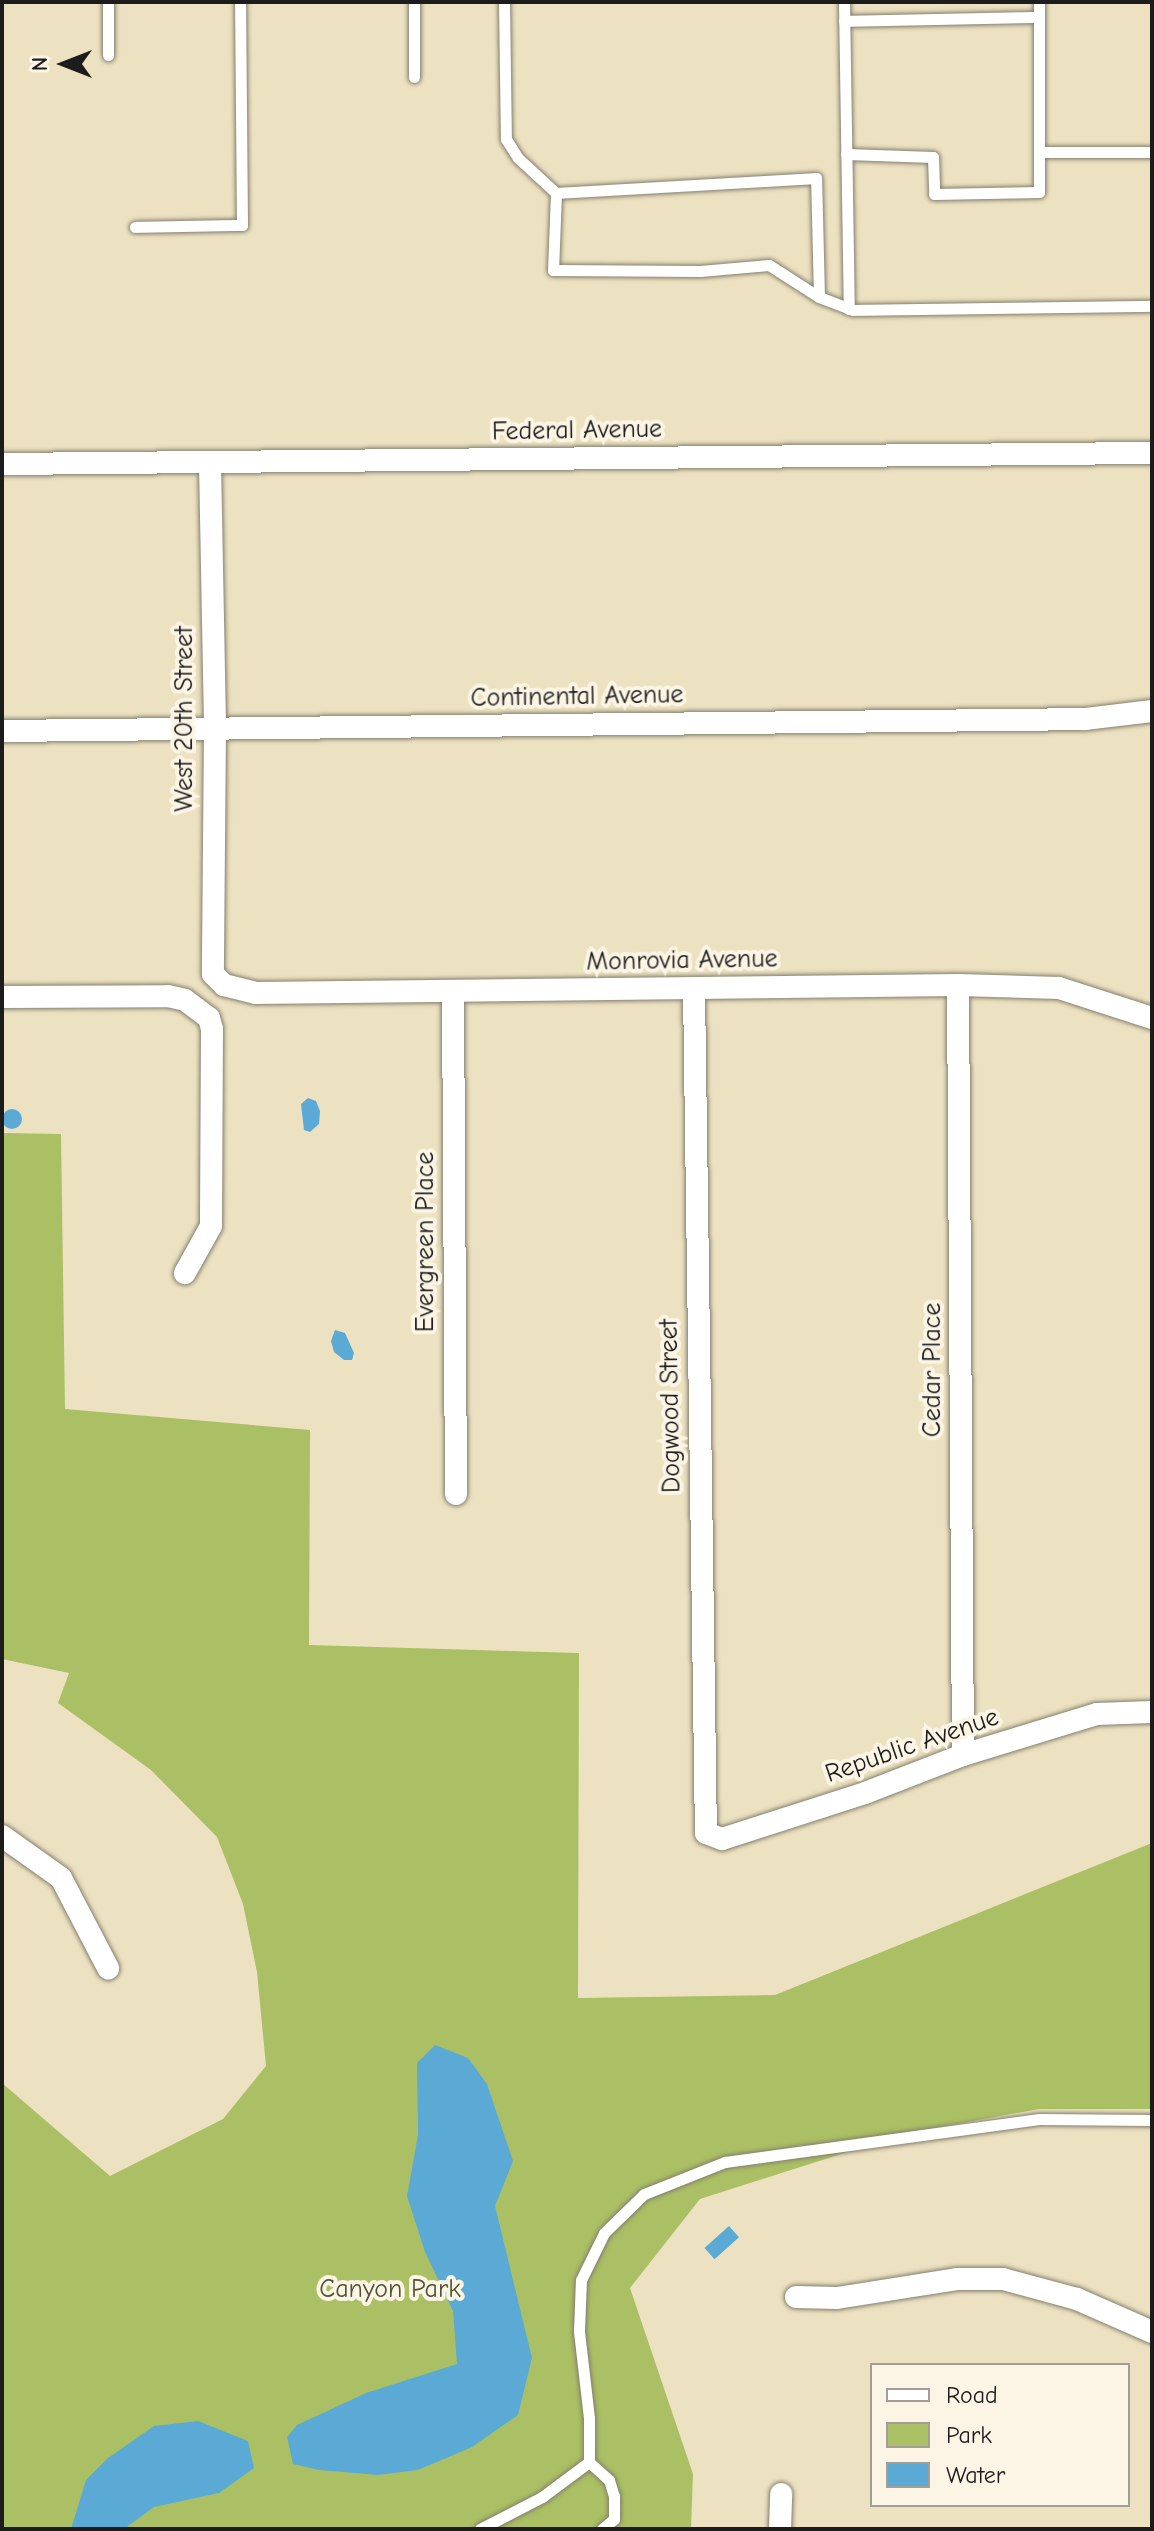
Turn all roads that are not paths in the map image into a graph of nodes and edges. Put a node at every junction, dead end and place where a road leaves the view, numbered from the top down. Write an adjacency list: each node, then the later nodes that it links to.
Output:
1 (108, 2): 9 (lane)
2 (240, 2): 15 (lane)
3 (414, 2): 10 (lane)
4 (504, 2): 14 (lane)
5 (844, 2): 8 (lane)
6 (1039, 2): 7 (lane)
7 (1039, 17): 8 (lane); 11 (lane)
8 (844, 21): 13 (lane)
9 (108, 55)
10 (414, 77)
11 (1039, 152): 12 (lane); 13 (lane)
12 (1152, 152)
13 (846, 154): 18 (lane)
14 (556, 193): 16 (lane); 16 (lane)
15 (135, 227)
16 (819, 297): 18 (lane)
17 (1152, 306): 18 (lane)
18 (849, 309)
19 (1152, 453): 20 (street, Federal Avenue)
20 (210, 463): 21 (street, Federal Avenue); 23 (street, West 20th Street)
21 (2, 464)
22 (1152, 711): 23 (street, Continental Avenue)
23 (215, 729): 24 (street, Continental Avenue); 25 (street, West 20th Street)
24 (2, 731)
25 (213, 974): 28 (street, Monrovia Avenue)
26 (958, 985): 27 (street, Monrovia Avenue); 30 (street, Monrovia Avenue); 34 (street, Cedar Place)
27 (694, 989): 28 (street, Monrovia Avenue); 35 (street, Dogwood Street)
28 (453, 991): 32 (street, Evergreen Place)
29 (2, 997): 31 (street)
30 (1152, 1018)
31 (185, 1273)
32 (456, 1494)
33 (1152, 1712): 34 (street, Republic Avenue)
34 (963, 1755): 35 (street, Republic Avenue)
35 (704, 1821)
36 (2, 1836): 37 (street)
37 (108, 1968)
38 (1152, 2120): 41 (lane)
39 (796, 2297): 40 (street)
40 (1152, 2332)
41 (589, 2462): 43 (lane); 44 (lane)
42 (781, 2494): 45 (street)
43 (480, 2529)
44 (602, 2529)
45 (780, 2529)

